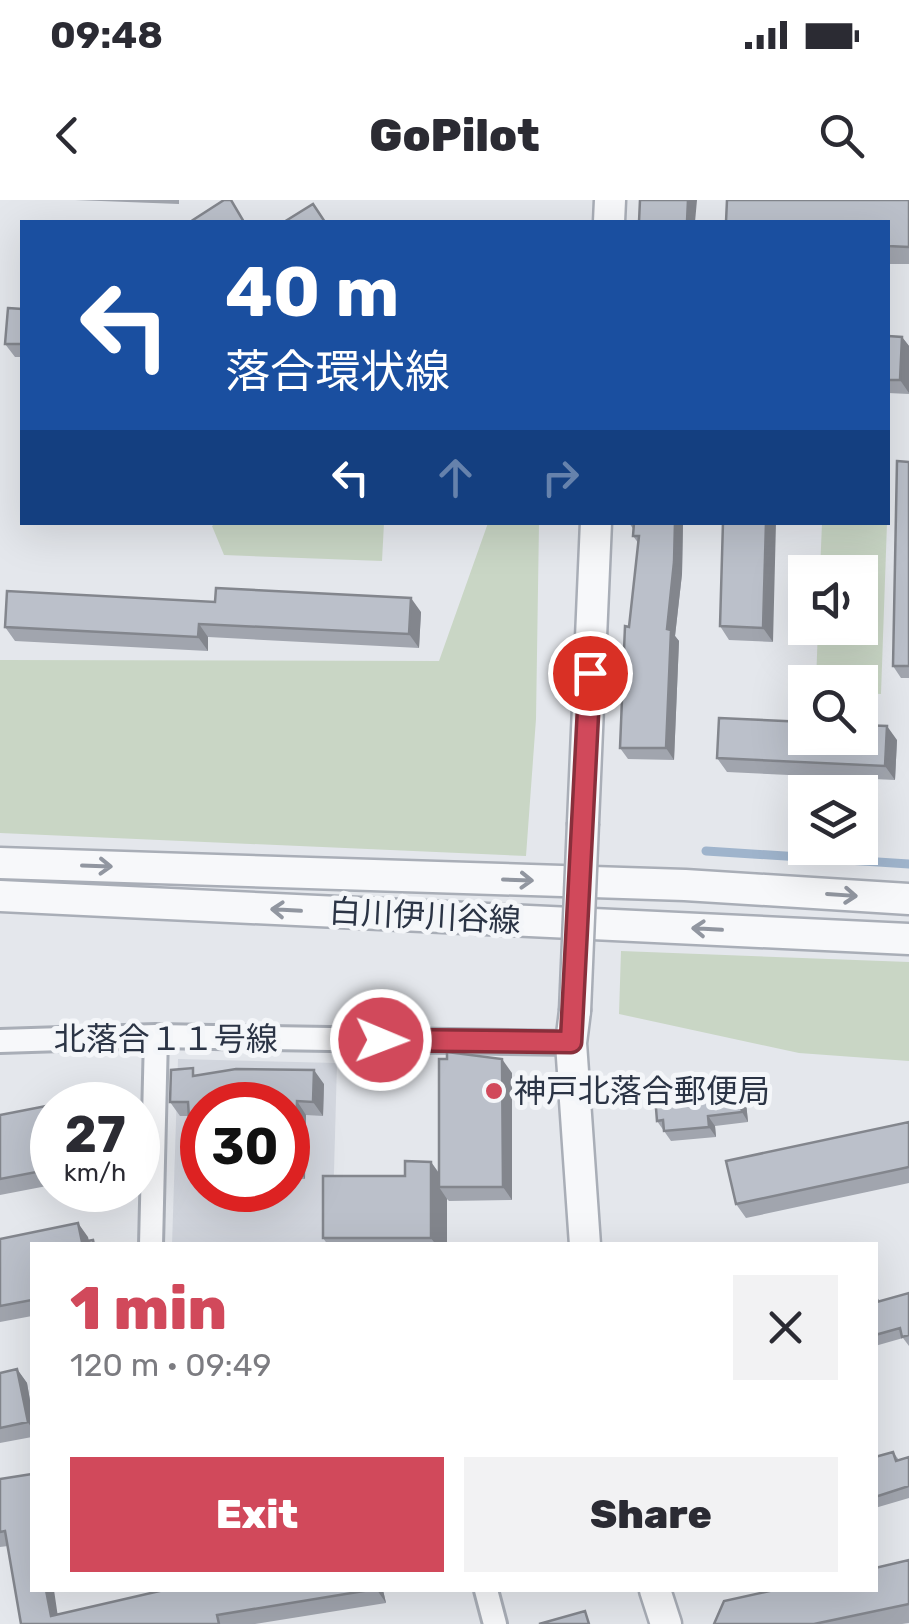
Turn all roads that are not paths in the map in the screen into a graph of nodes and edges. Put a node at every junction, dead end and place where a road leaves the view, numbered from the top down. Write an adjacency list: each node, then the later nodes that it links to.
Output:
1 (596, 525): 8 (street, bridge)
2 (0, 863): 4 (street, 白川伊川谷線, one-way to 4)
3 (0, 896): 5 (street, 白川伊川谷線, one-way to 3)
4 (909, 899)
5 (909, 939)
6 (156, 1036): 7 (street, 北落合１１号線); 8 (street, 北落合１１号線); 9 (street)
7 (0, 1042)
8 (571, 1042): 10 (street)
9 (150, 1242)
10 (585, 1242)
11 (487, 1592): 13 (street)
12 (657, 1592): 14 (street)
13 (495, 1624)
14 (666, 1624)

